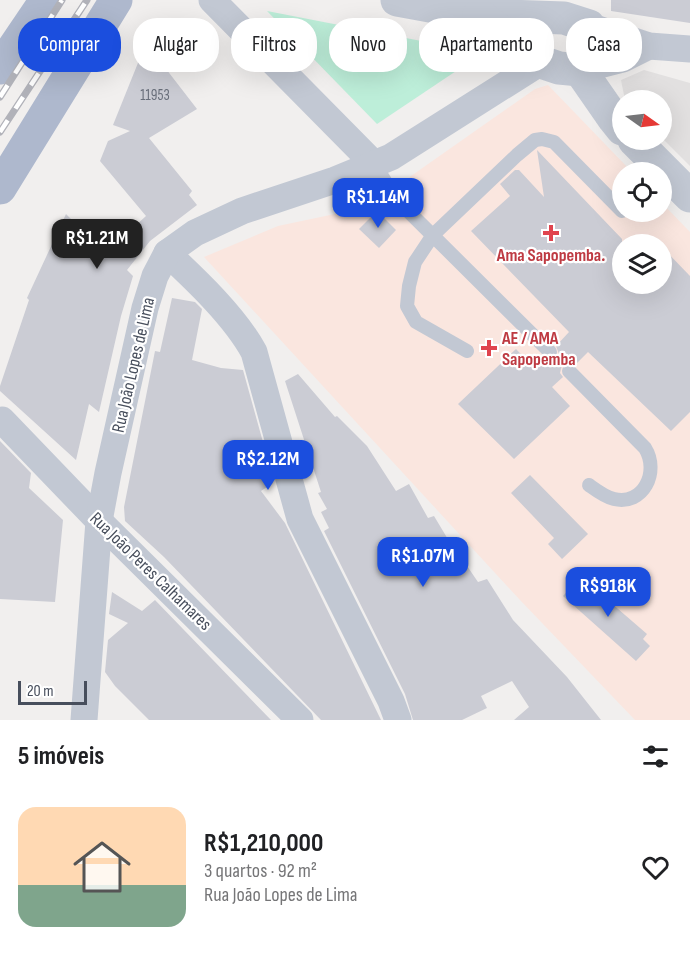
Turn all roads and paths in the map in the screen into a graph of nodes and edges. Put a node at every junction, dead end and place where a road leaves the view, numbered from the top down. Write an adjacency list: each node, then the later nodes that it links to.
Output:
1 (46, 0): 11 (main road)
2 (116, 0): 17 (main road)
3 (212, 0): 16 (street)
4 (397, 0): 5 (street)
5 (479, 15): 6 (street); 7 (street)
6 (574, 15): 8 (street)
7 (483, 18)
8 (650, 46): 9 (street); 10 (street)
9 (690, 49)
10 (642, 50)
11 (0, 68)
12 (525, 72): 16 (street, Rua João Lopes de Lima)
13 (581, 72): 14 (street)
14 (612, 116)
15 (643, 150): 19 (street)
16 (375, 165): 18 (lane); 23 (street, Rua João Lopes de Lima)
17 (0, 188)
18 (393, 194)
19 (690, 196)
20 (612, 200): 22 (lane)
21 (404, 207): 22 (lane)
22 (433, 236): 24 (lane); 25 (lane)
23 (167, 253): 29 (street, Rua João Lopes de Lima); 32 (street)
24 (467, 351)
25 (550, 352)
26 (569, 371): 28 (lane)
27 (2, 420): 29 (street, Rua João Peres Calhamares)
28 (589, 485)
29 (99, 521): 30 (street, Rua João Lopes de Lima); 31 (street, Rua João Peres Calhamares)
30 (84, 720)
31 (300, 720)
32 (398, 720)

